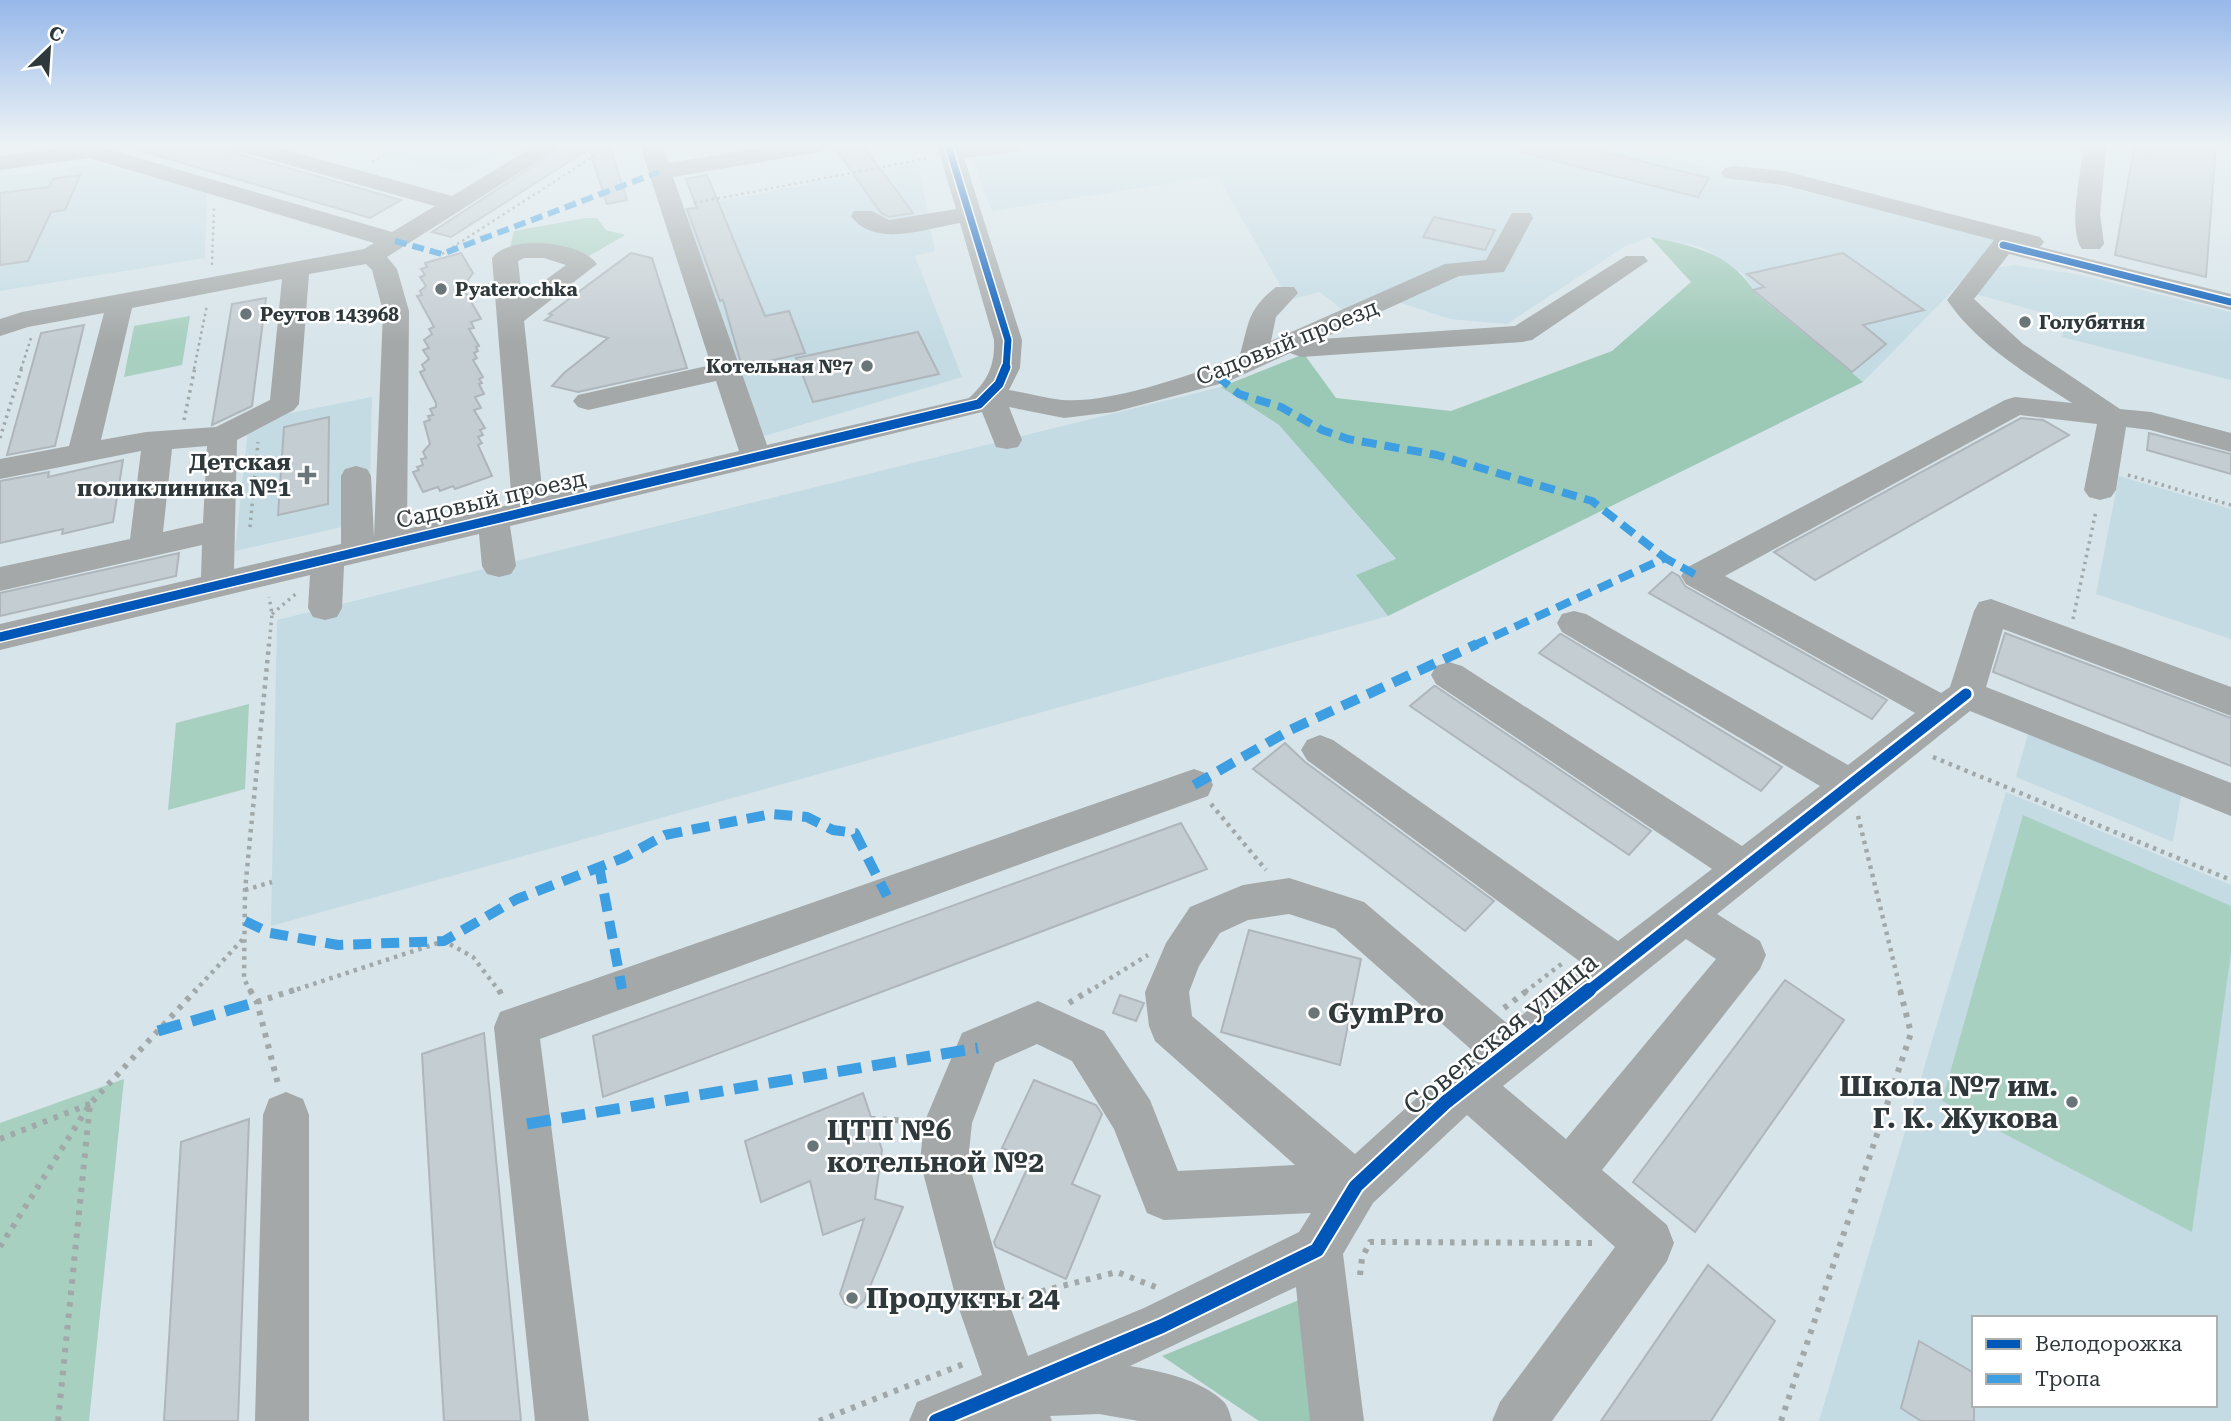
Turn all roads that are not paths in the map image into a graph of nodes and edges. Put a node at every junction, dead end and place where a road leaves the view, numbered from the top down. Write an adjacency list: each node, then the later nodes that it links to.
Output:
1 (280, 211): 10 (street)
2 (443, 211): 10 (street)
3 (672, 211): 20 (street)
4 (1918, 211): 13 (street)
5 (2088, 211): 9 (street)
6 (970, 214): 7 (street); 21 (street)
7 (863, 216)
8 (1521, 218): 19 (street, Садовый проезд)
9 (2091, 244)
10 (383, 248): 12 (street); 36 (street)
11 (1634, 261): 19 (street)
12 (296, 271): 15 (street); 24 (street)
13 (2135, 278): 16 (street); 23 (street)
14 (1285, 293): 19 (street)
15 (120, 302): 18 (street); 28 (street)
16 (2231, 302)
17 (510, 318): 33 (street)
18 (0, 328)
19 (1264, 356): 21 (street, Садовый проезд)
20 (726, 370): 22 (street); 29 (street)
21 (990, 396): 26 (street); 29 (street, Садовый проезд)
22 (588, 401)
23 (2113, 417): 27 (lane); 32 (street); 47 (street)
24 (222, 436): 25 (street); 35 (street)
25 (169, 439): 28 (street); 37 (street)
26 (1007, 440)
27 (2231, 443)
28 (83, 452): 30 (street)
29 (756, 458): 33 (street, Садовый проезд)
30 (0, 469)
31 (356, 476): 38 (street)
32 (2102, 479)
33 (529, 512): 34 (street, Садовый проезд)
34 (493, 520): 36 (street, Садовый проезд); 39 (street)
35 (234, 533): 37 (street); 41 (street)
36 (390, 545): 38 (street, Садовый проезд)
37 (145, 547): 40 (street)
38 (343, 556): 41 (street, Садовый проезд); 42 (street)
39 (499, 566)
40 (0, 579)
41 (217, 586): 44 (street, Садовый проезд)
42 (325, 608)
43 (1574, 623): 50 (street)
44 (0, 637)
45 (1450, 675): 52 (street)
46 (2231, 702): 47 (street)
47 (1955, 703): 50 (street, Советская улица); 51 (street)
48 (1320, 750): 54 (street)
49 (1194, 785): 63 (street)
50 (1850, 785): 52 (street, Советская улица)
51 (2231, 800)
52 (1744, 869): 53 (street, Советская улица)
53 (1685, 915): 54 (street, Советская улица); 58 (street)
54 (1619, 966): 55 (street, Советская улица)
55 (1508, 1053): 56 (street, Советская улица); 59 (street)
56 (1467, 1085): 58 (street); 59 (street, Советская улица)
57 (286, 1115): 62 (street)
58 (1569, 1174): 67 (street)
59 (1356, 1186): 60 (street, Советская улица); 61 (street)
60 (1317, 1250): 61 (street); 66 (street)
61 (1005, 1367): 64 (street); 65 (street)
62 (282, 1421)
63 (562, 1421)
64 (936, 1421)
65 (1205, 1421)
66 (1337, 1421)
67 (1519, 1421)

